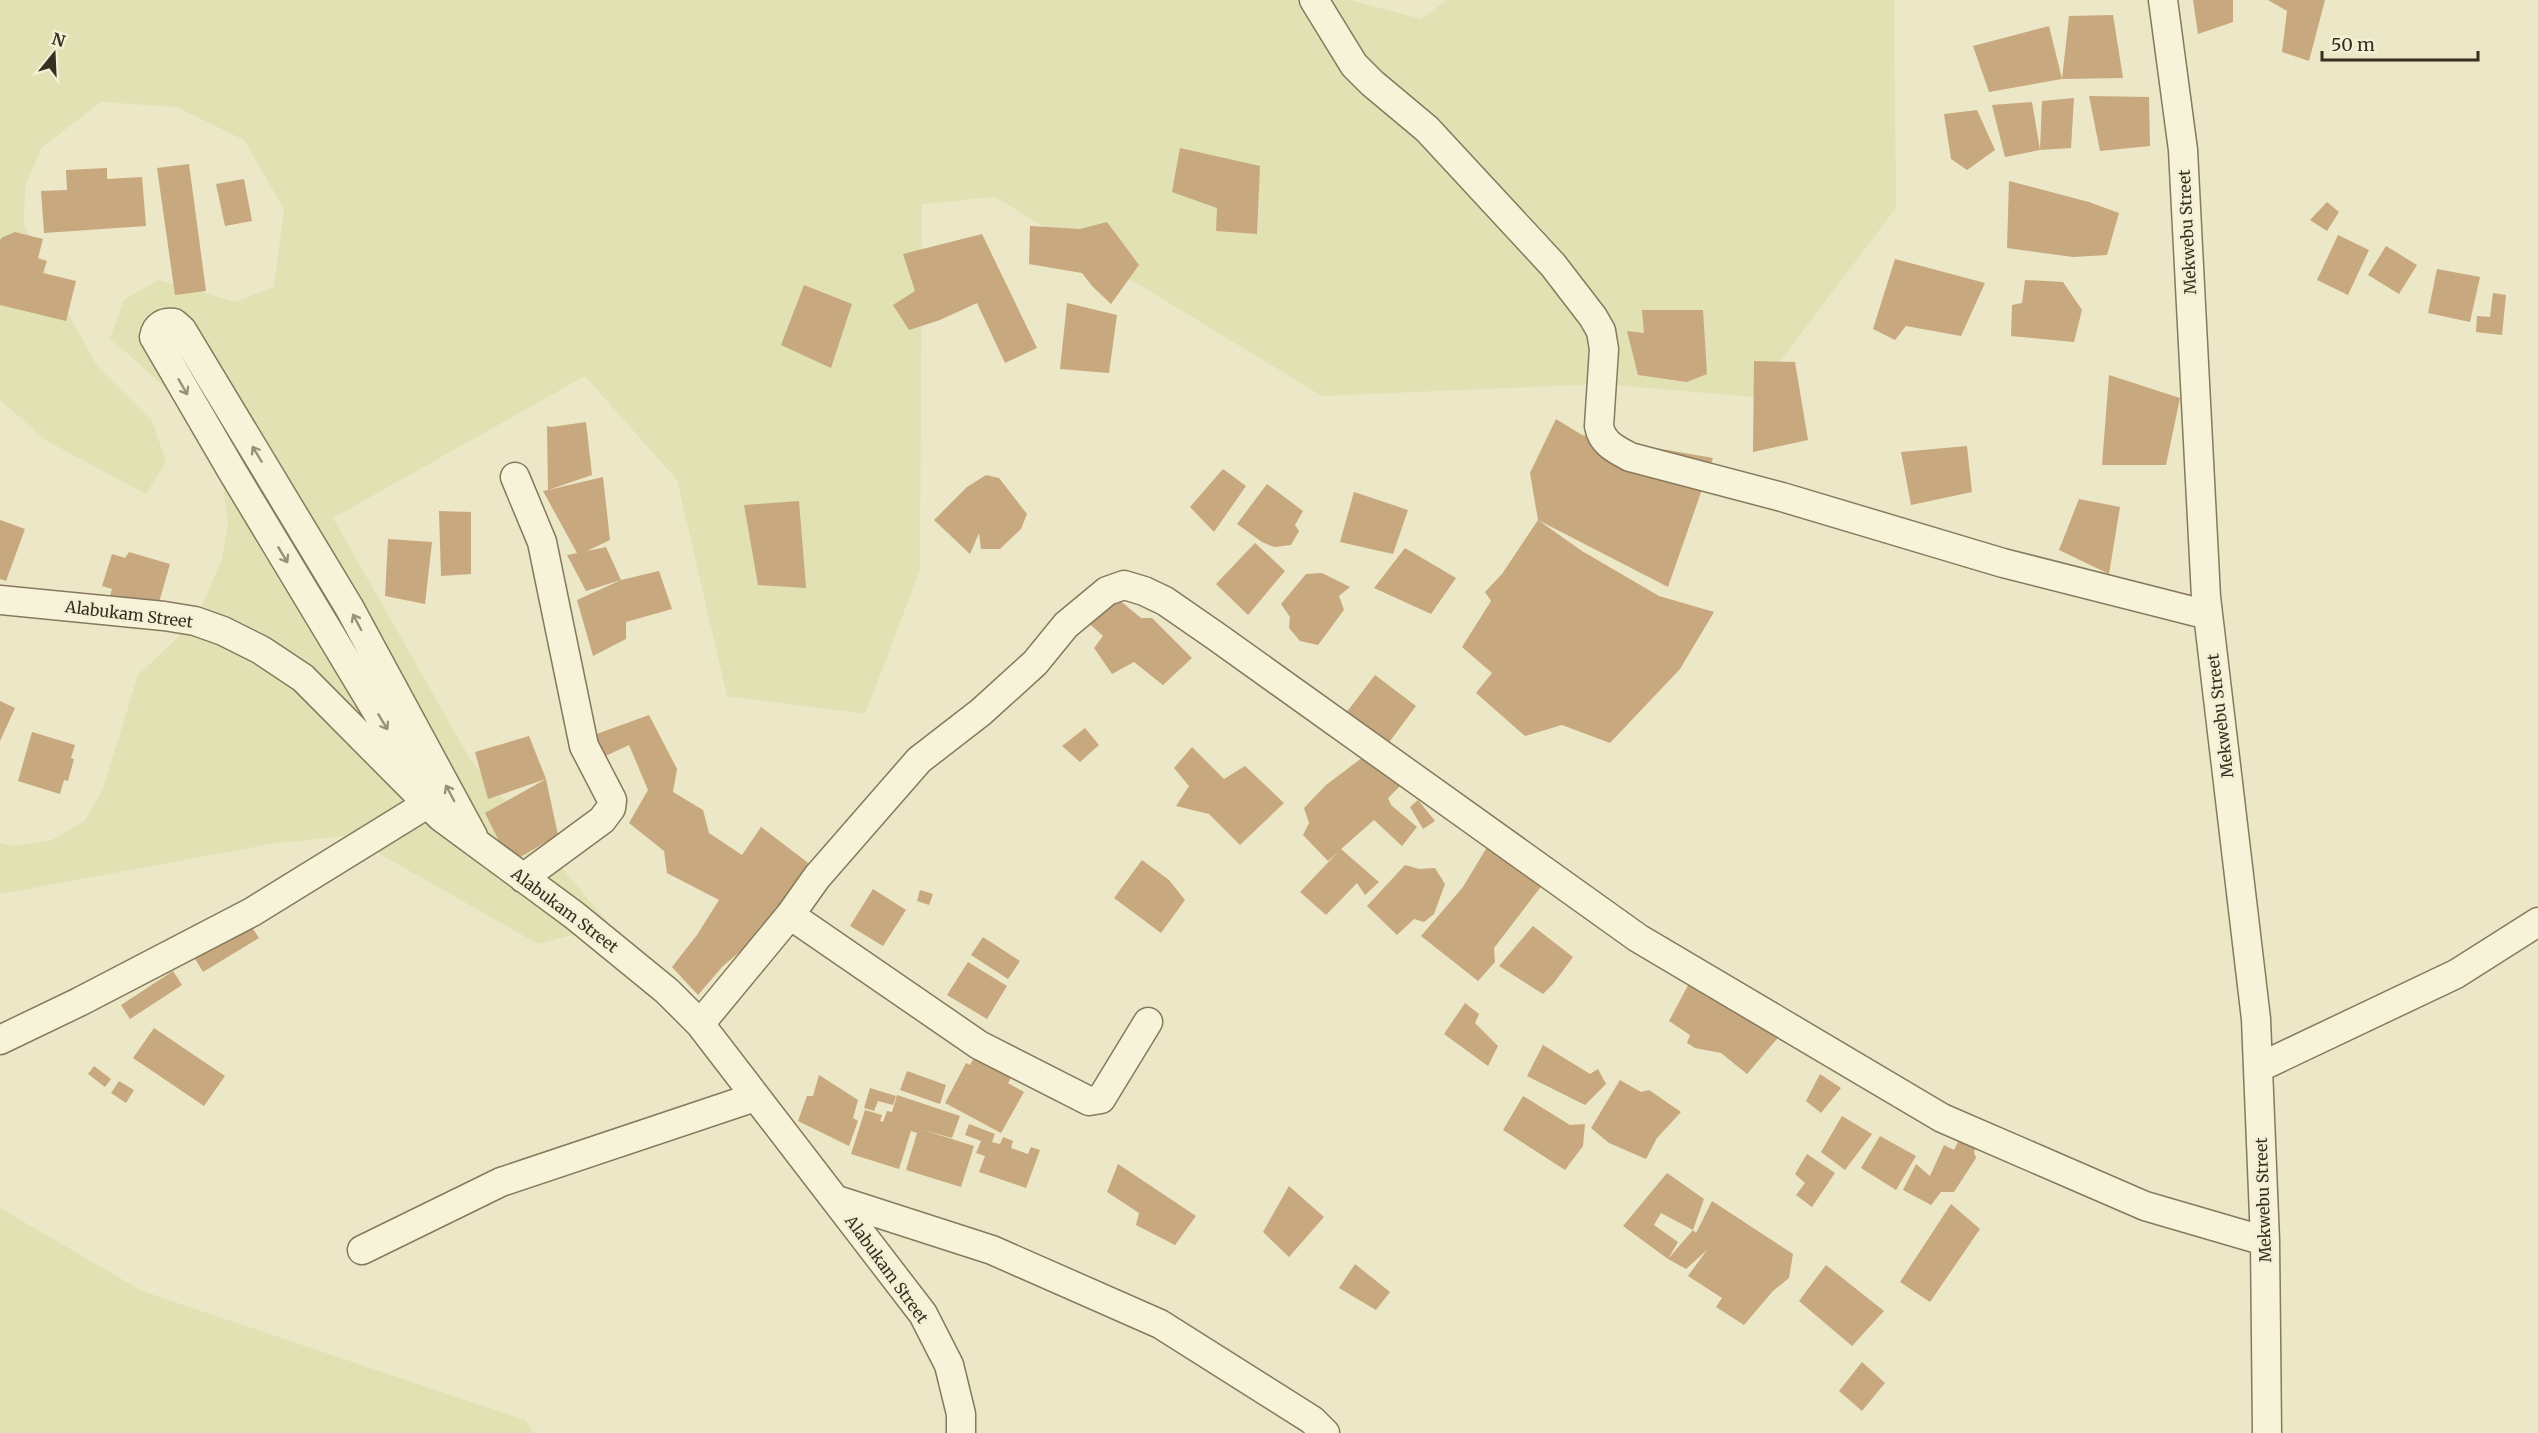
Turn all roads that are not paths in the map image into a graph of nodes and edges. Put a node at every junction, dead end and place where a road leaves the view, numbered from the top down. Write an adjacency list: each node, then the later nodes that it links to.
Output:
1 (1314, 0): 5 (street)
2 (2163, 0): 5 (street, Mekwebu Street)
3 (515, 477): 8 (street)
4 (0, 600): 6 (street, Alabukam Street)
5 (2208, 615): 14 (street, Mekwebu Street)
6 (434, 811): 7 (street, Alabukam Street); 7 (street, one-way to 6); 13 (street)
7 (478, 845): 8 (street, Alabukam Street)
8 (523, 878): 12 (street, Alabukam Street)
9 (790, 915): 11 (street); 12 (street); 17 (street)
10 (2538, 922): 14 (street)
11 (1148, 1022)
12 (700, 1024): 15 (street, Alabukam Street)
13 (0, 1040)
14 (2258, 1068): 17 (street, Mekwebu Street)
15 (755, 1097): 16 (street, Alabukam Street); 18 (street)
16 (837, 1200): 20 (street, Alabukam Street); 21 (street)
17 (2265, 1241): 19 (street, Mekwebu Street)
18 (362, 1250)
19 (2274, 1427)
20 (962, 1433)
21 (1325, 1433)

